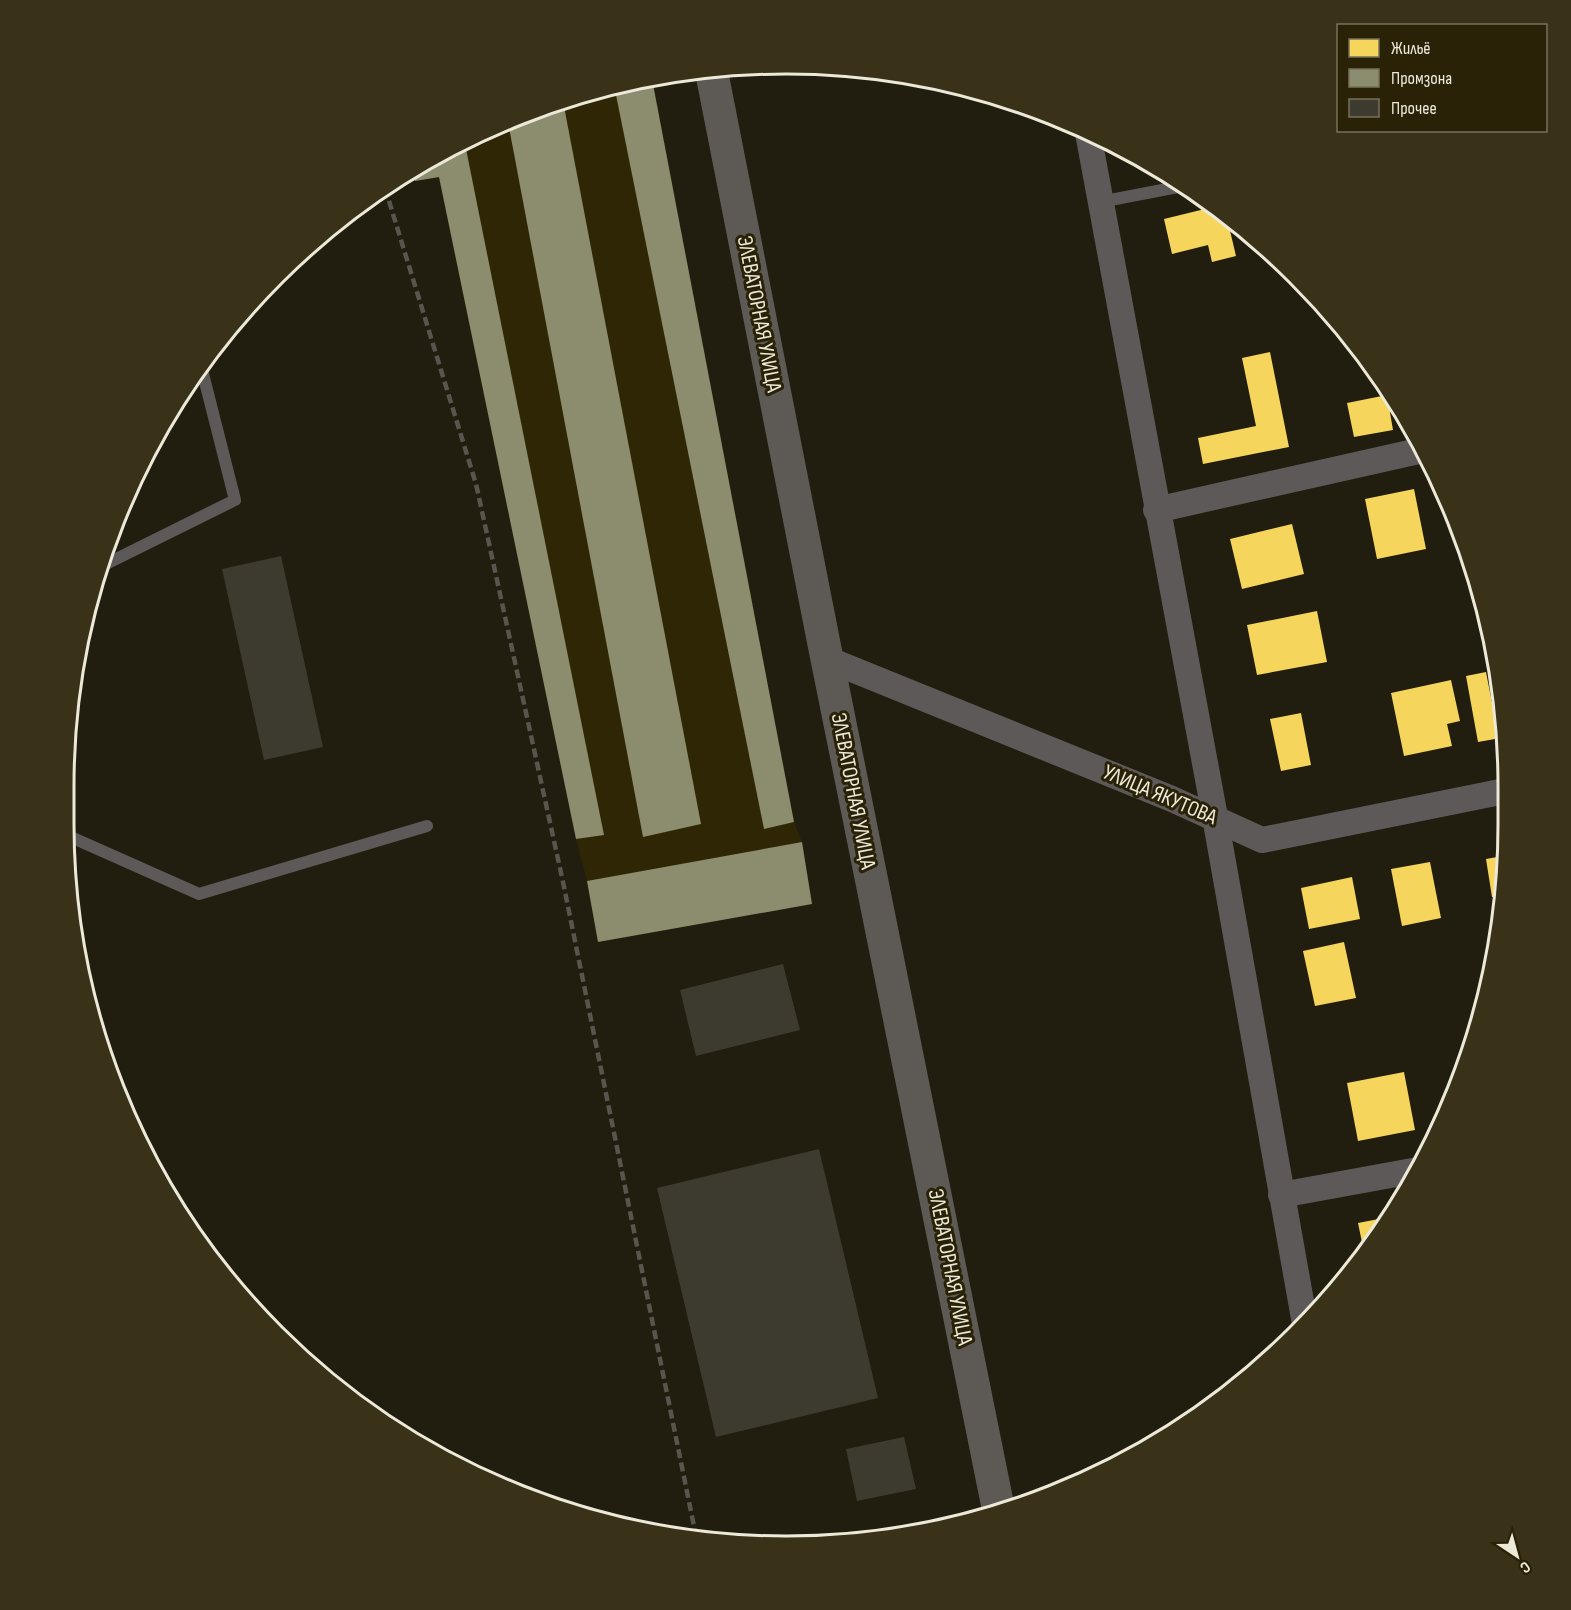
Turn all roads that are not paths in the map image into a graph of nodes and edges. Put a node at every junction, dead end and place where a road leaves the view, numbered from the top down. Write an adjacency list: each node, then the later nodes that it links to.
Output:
1 (713, 78): 9 (main road, ЭЛЕВАТОРНАЯ УЛИЦА)
2 (1090, 142): 4 (street)
3 (1173, 188): 4 (lane)
4 (1100, 202): 7 (street)
5 (203, 376): 8 (lane)
6 (1414, 452): 7 (street)
7 (1156, 510): 11 (street)
8 (109, 562)
9 (827, 659): 11 (street, УЛИЦА ЯКУТОВА); 17 (main road, ЭЛЕВАТОРНАЯ УЛИЦА)
10 (1498, 791): 11 (street, УЛИЦА ЯКУТОВА)
11 (1215, 818): 15 (street)
12 (427, 826): 13 (lane)
13 (74, 839)
14 (1406, 1172): 15 (street)
15 (1281, 1195): 16 (street)
16 (1303, 1313)
17 (997, 1504)

